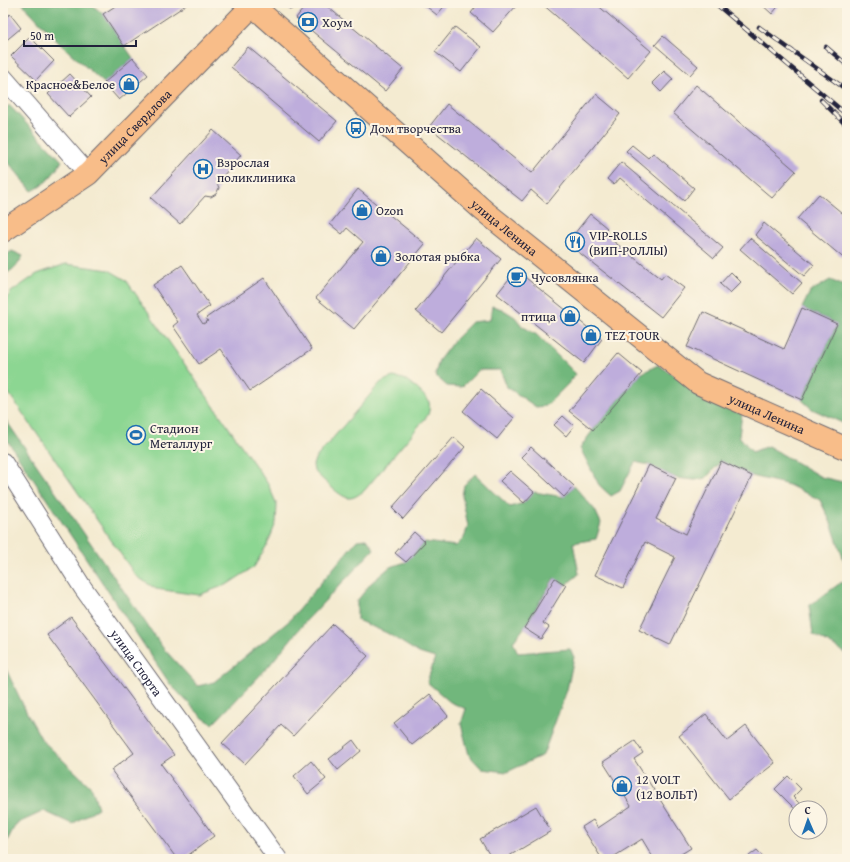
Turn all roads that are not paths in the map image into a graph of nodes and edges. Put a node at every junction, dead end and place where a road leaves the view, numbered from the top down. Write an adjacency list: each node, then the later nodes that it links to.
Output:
1 (251, 4): 3 (main road, улица Свердлова); 5 (main road, улица Ленина)
2 (3, 77): 3 (street)
3 (88, 174): 4 (main road, улица Свердлова)
4 (3, 231)
5 (847, 449)
6 (3, 462): 7 (street, улица Спорта)
7 (278, 859)

